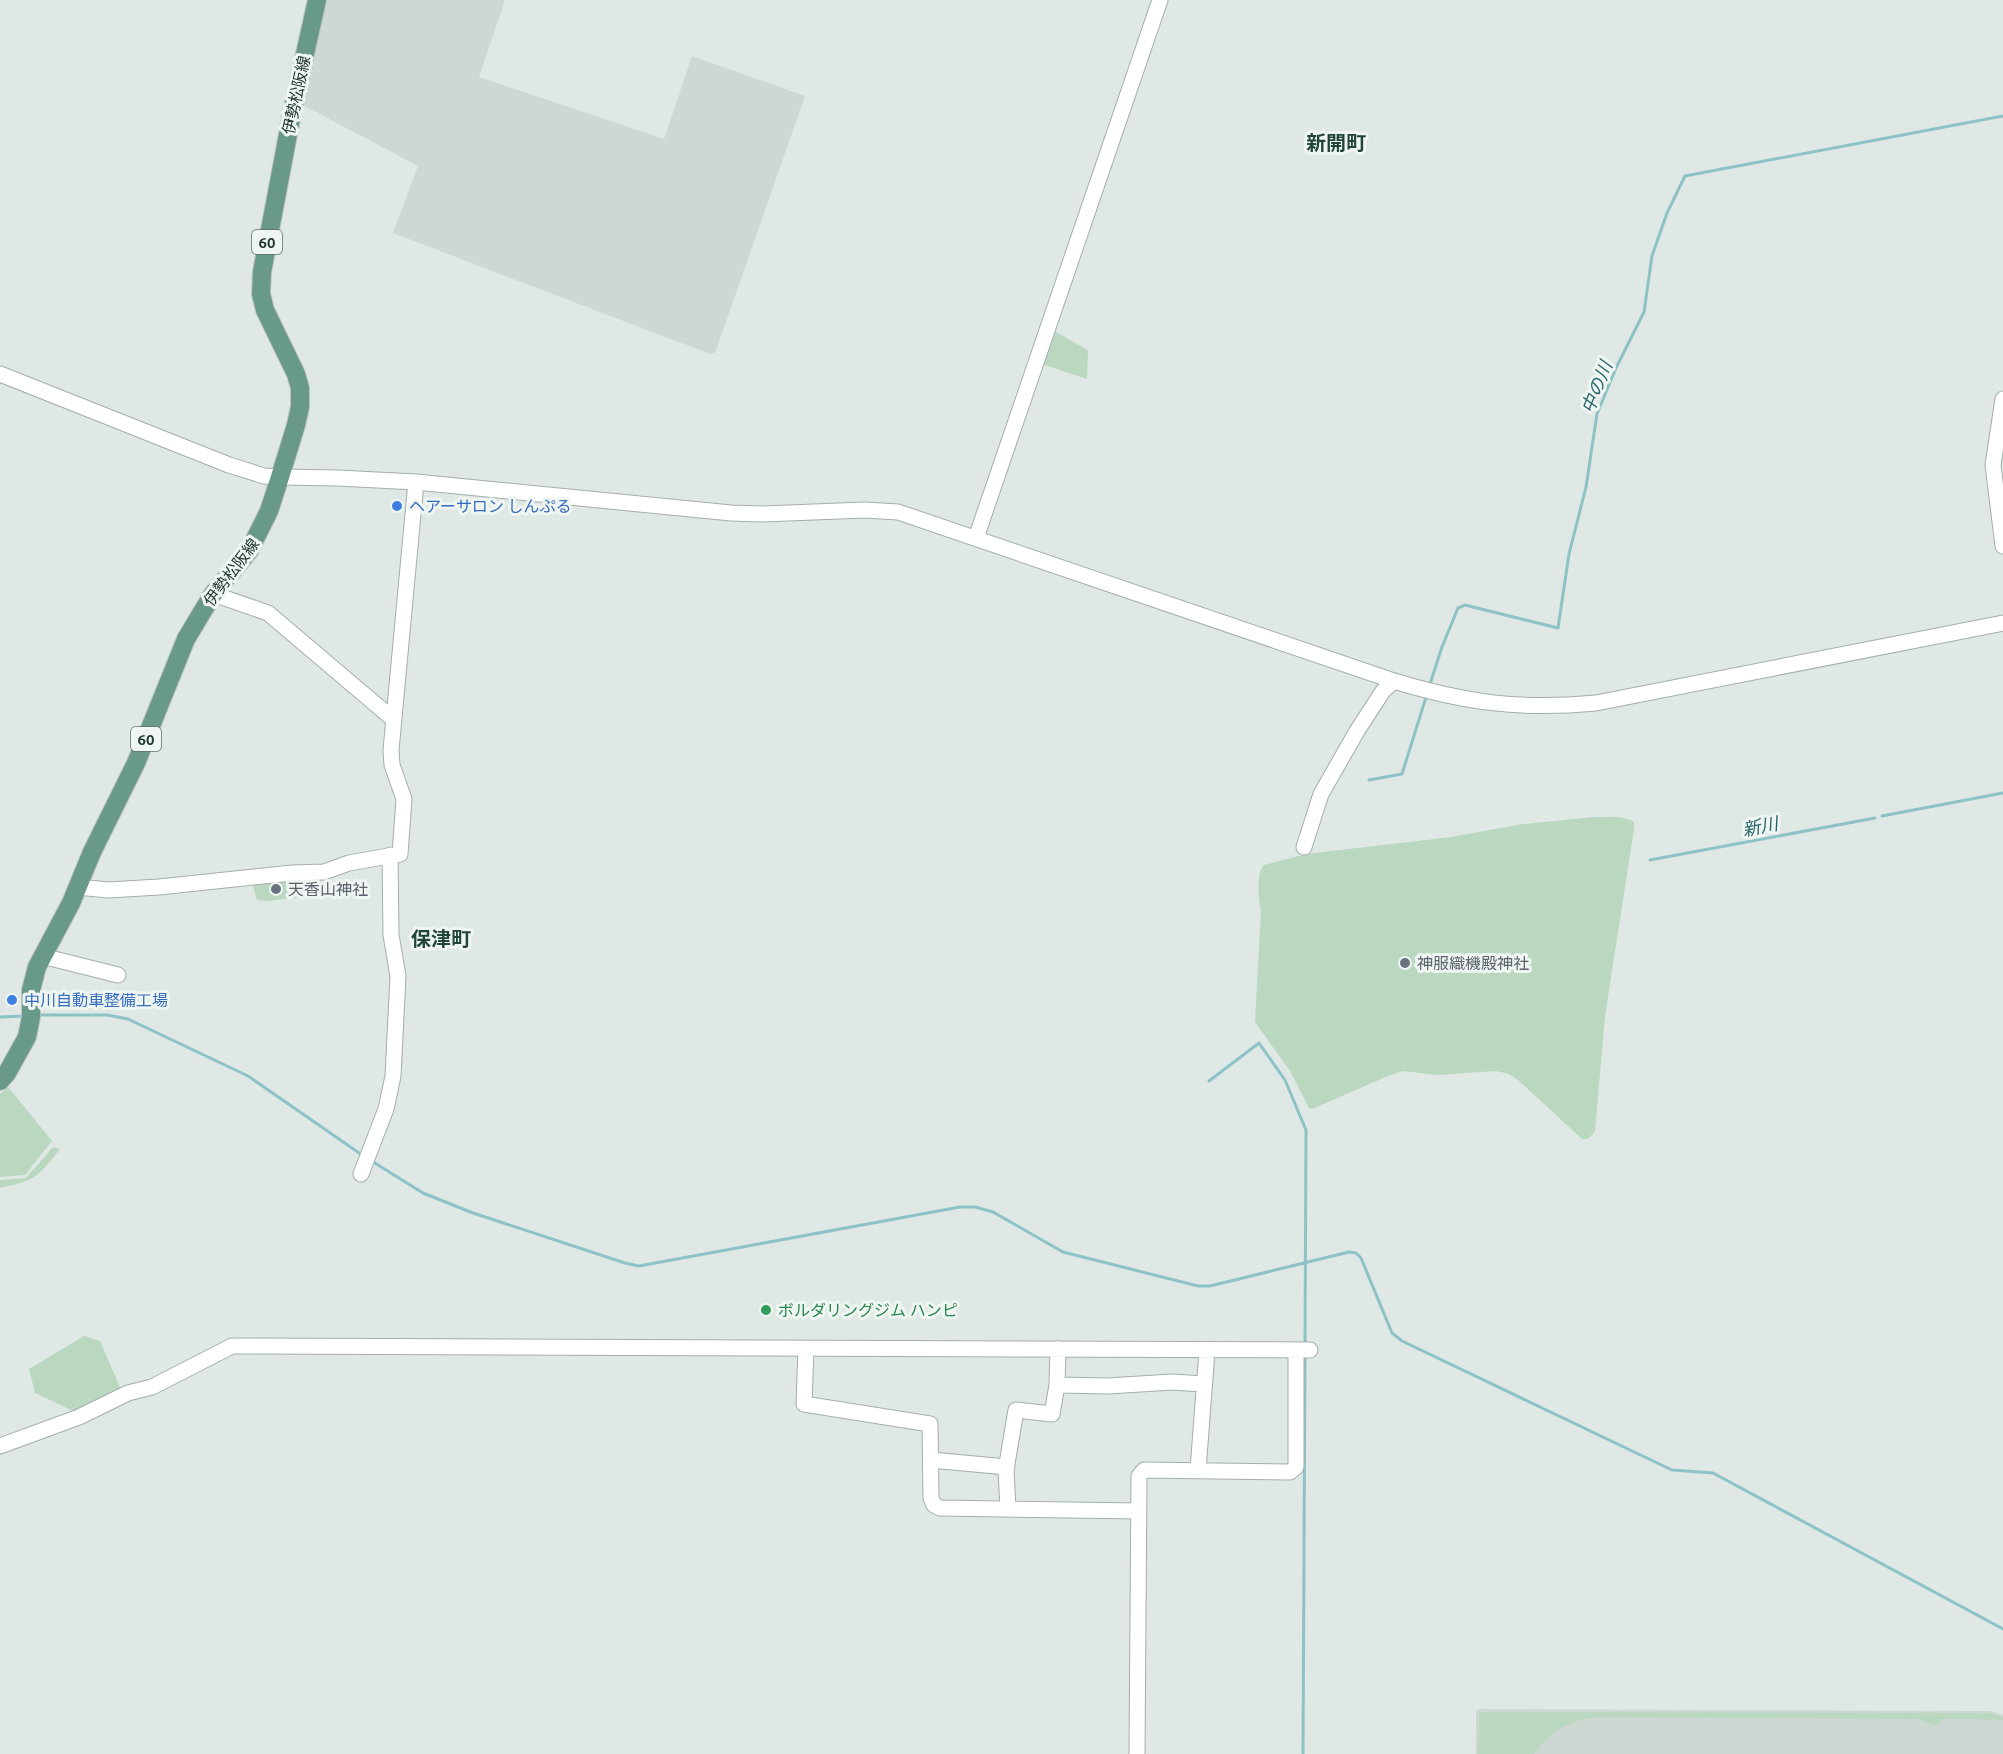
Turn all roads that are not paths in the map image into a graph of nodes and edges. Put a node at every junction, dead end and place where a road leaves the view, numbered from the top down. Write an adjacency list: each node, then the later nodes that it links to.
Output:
1 (317, 0): 6 (main road, 伊勢松阪線 / 60)
2 (1160, 0): 8 (street)
3 (0, 374): 6 (street)
4 (2003, 399): 5 (street)
5 (1998, 466): 9 (street)
6 (280, 477): 7 (street); 10 (main road, 伊勢松阪線 / 60)
7 (416, 482): 8 (street); 13 (street)
8 (976, 538): 12 (street)
9 (2003, 546)
10 (213, 594): 13 (street); 16 (main road, 伊勢松阪線 / 60)
11 (2003, 623): 12 (street)
12 (1394, 681): 14 (street)
13 (393, 719): 15 (street)
14 (1304, 847)
15 (390, 855): 16 (street); 20 (street)
16 (78, 887): 17 (main road, 伊勢松阪線 / 60)
17 (42, 956): 18 (street); 19 (main road, 伊勢松阪線 / 60)
18 (118, 975)
19 (0, 1082)
20 (366, 1164)
21 (806, 1349): 22 (street); 26 (street); 27 (street)
22 (1058, 1349): 23 (street); 25 (street)
23 (1207, 1351): 24 (street); 29 (street)
24 (1204, 1384): 25 (street); 29 (street)
25 (1057, 1385): 28 (street)
26 (0, 1446)
27 (931, 1460): 28 (street); 30 (street)
28 (1007, 1467): 30 (street)
29 (1198, 1470): 31 (street)
30 (1008, 1508): 31 (street)
31 (1139, 1510): 32 (street)
32 (1137, 1754)

